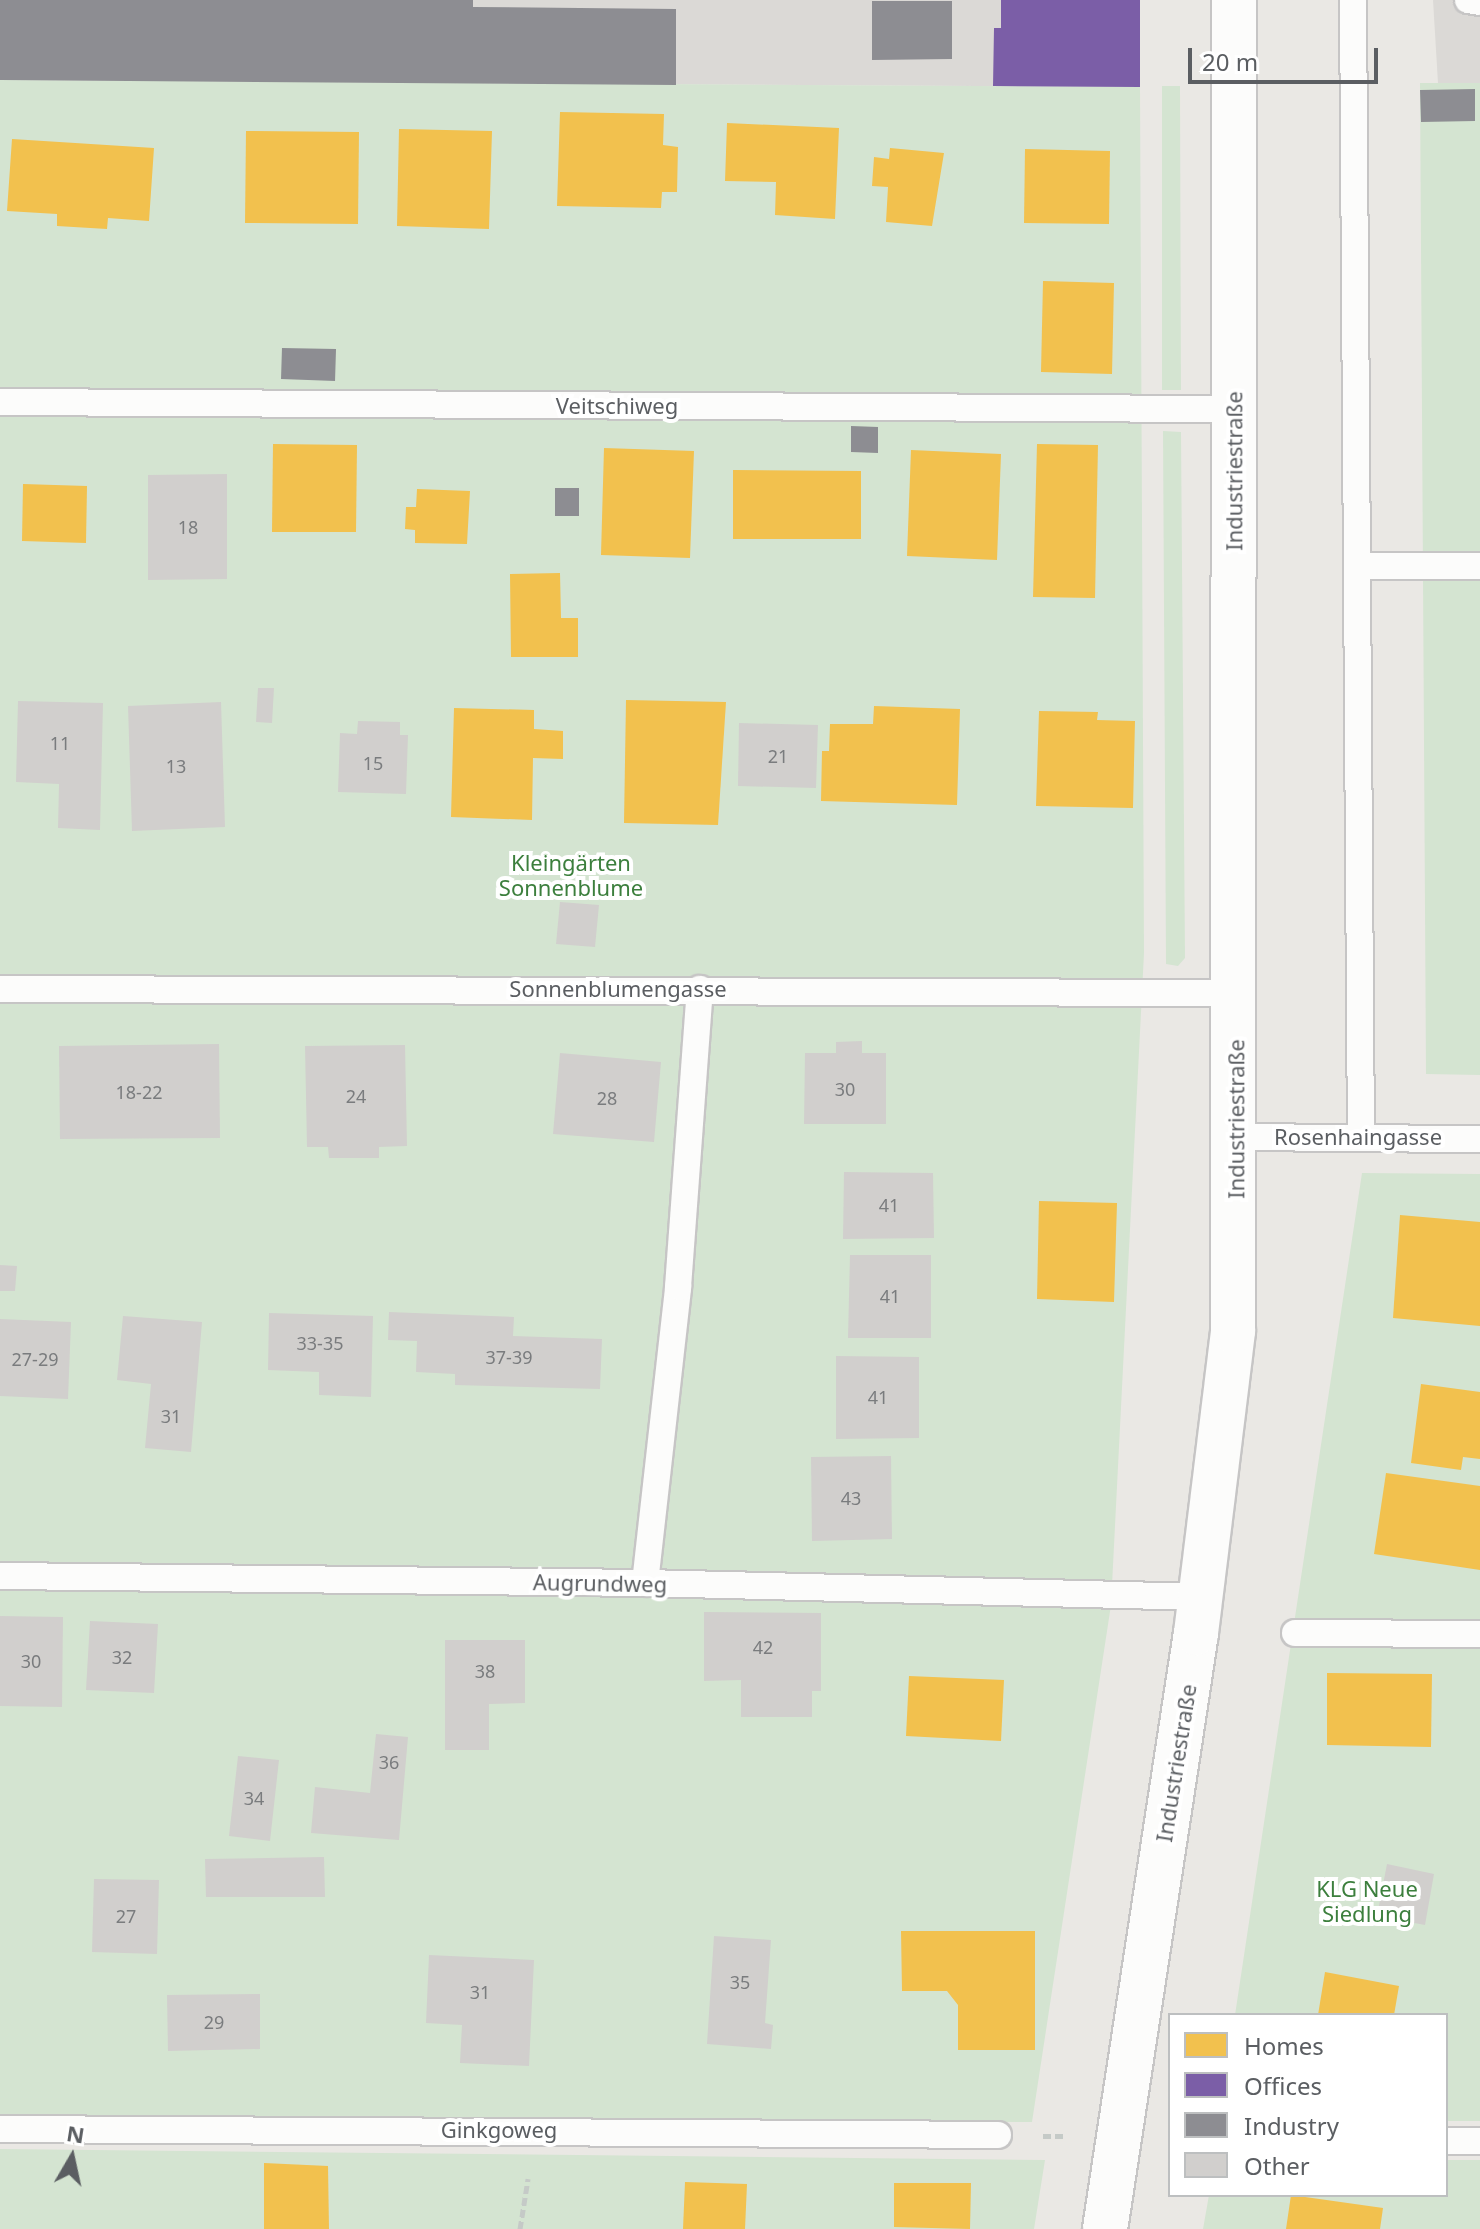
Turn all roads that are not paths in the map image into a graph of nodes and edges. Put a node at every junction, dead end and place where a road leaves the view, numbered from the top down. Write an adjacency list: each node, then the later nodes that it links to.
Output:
1 (1234, 0): 6 (street, Industriestraße)
2 (1353, 0): 7 (lane)
3 (1468, 0): 4 (lane)
4 (1480, 2)
5 (0, 402): 6 (lane, Veitschiweg)
6 (1234, 409): 11 (street, Industriestraße)
7 (1357, 566): 8 (lane); 12 (lane)
8 (1480, 566)
9 (0, 989): 10 (lane, Sonnenblumengasse)
10 (700, 989): 11 (lane, Sonnenblumengasse); 16 (lane)
11 (1236, 993): 13 (street, Industriestraße)
12 (1361, 1135): 13 (lane, Rosenhaingasse); 14 (lane, Rosenhaingasse)
13 (1236, 1137): 17 (street, Industriestraße)
14 (1480, 1139)
15 (0, 1576): 16 (lane, Augrundweg)
16 (645, 1583): 17 (lane, Augrundweg)
17 (1201, 1597): 24 (street, Industriestraße)
18 (1295, 1633): 19 (lane)
19 (1480, 1634)
20 (0, 2129): 21 (lane, Ginkgoweg)
21 (998, 2135)
22 (1448, 2141): 23 (lane)
23 (1480, 2141)
24 (1105, 2229)

